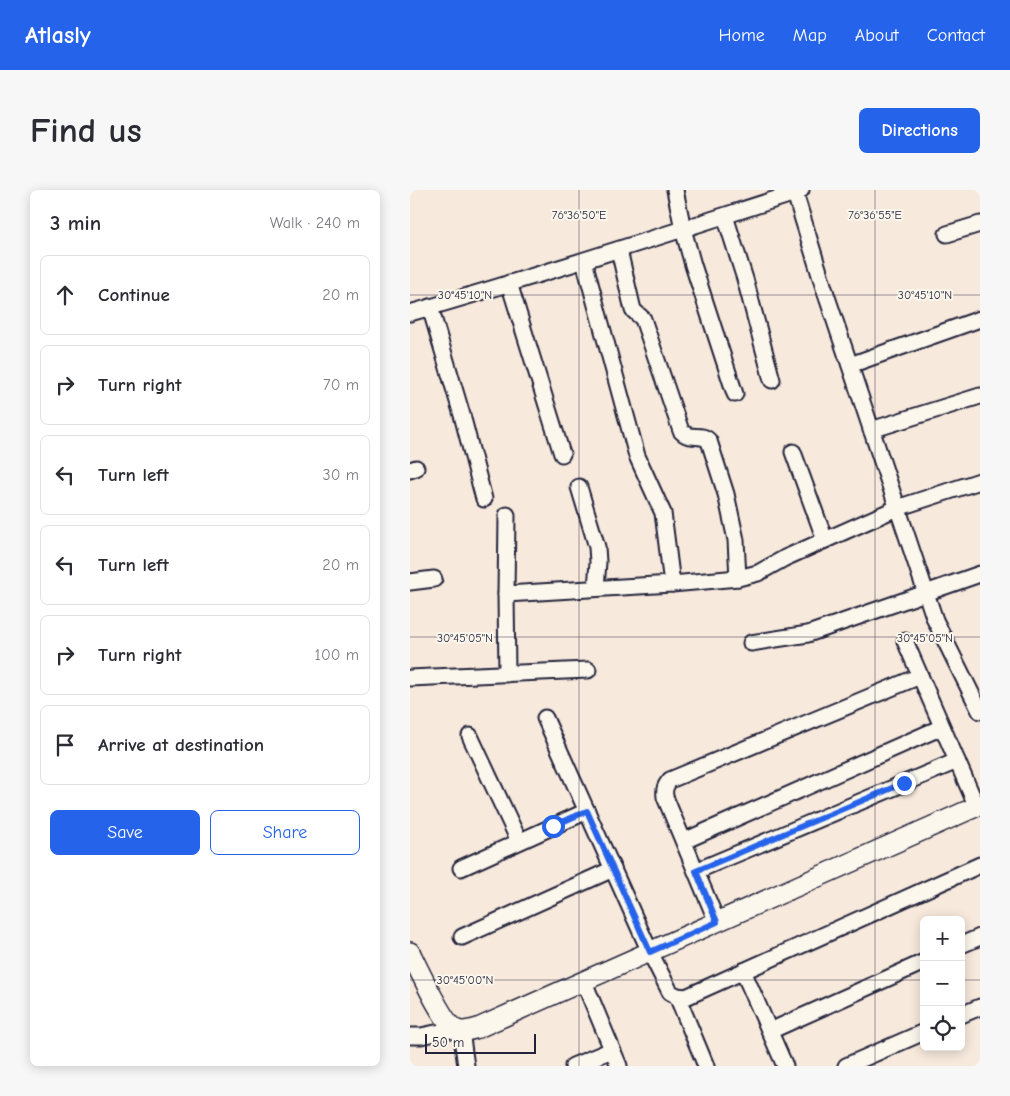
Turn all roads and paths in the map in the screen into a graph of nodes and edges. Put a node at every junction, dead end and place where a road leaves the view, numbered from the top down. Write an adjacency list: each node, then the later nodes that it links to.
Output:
1 (675, 190): 5 (street)
2 (797, 191): 3 (street); 13 (street)
3 (725, 216): 5 (street); 14 (street)
4 (980, 224): 6 (street)
5 (683, 229): 7 (street); 15 (street)
6 (948, 234)
7 (618, 250): 8 (street); 27 (street)
8 (584, 260): 9 (street); 30 (street)
9 (509, 284): 10 (street); 19 (street)
10 (430, 307): 11 (street); 22 (street)
11 (410, 313)
12 (980, 319): 13 (street)
13 (850, 365): 17 (street)
14 (772, 380)
15 (735, 394)
16 (980, 396): 17 (street)
17 (871, 430): 23 (street)
18 (793, 452): 25 (street)
19 (562, 454)
20 (980, 481): 23 (street)
21 (579, 488): 31 (street)
22 (484, 499)
23 (897, 508): 25 (street); 32 (street)
24 (507, 515): 33 (street)
25 (825, 540): 27 (street)
26 (980, 574): 32 (street)
27 (738, 578): 30 (street)
28 (434, 580): 29 (street)
29 (410, 582)
30 (672, 584): 31 (street)
31 (596, 588): 33 (street)
32 (926, 593): 35 (street); 40 (street)
33 (506, 594): 37 (street)
34 (905, 641): 38 (street)
35 (751, 643)
36 (588, 670): 37 (street)
37 (507, 674): 39 (street)
38 (920, 676): 42 (street); 48 (street)
39 (410, 678)
40 (980, 711)
41 (545, 718): 46 (street)
42 (942, 728): 44 (street); 48 (street)
43 (470, 736): 47 (street)
44 (957, 761): 45 (street); 52 (street)
45 (978, 806): 53 (street)
46 (587, 811): 47 (street); 51 (street)
47 (520, 841): 50 (street)
48 (684, 841): 52 (street)
49 (980, 865): 60 (street)
50 (461, 868)
51 (613, 869): 54 (street); 58 (street)
52 (696, 871): 53 (street)
53 (717, 922): 58 (street)
54 (462, 937)
55 (980, 937): 56 (street)
56 (965, 943)
57 (410, 952): 65 (street)
58 (650, 952): 61 (street); 62 (street)
59 (920, 964): 66 (street)
60 (743, 971): 62 (street); 66 (street)
61 (584, 982): 65 (street); 69 (street)
62 (677, 996): 73 (street)
63 (980, 1007): 64 (street)
64 (965, 1013)
65 (458, 1030): 68 (street); 70 (street)
66 (770, 1031): 74 (street)
67 (920, 1034): 75 (street)
68 (410, 1036)
69 (612, 1050): 71 (street); 72 (street)
70 (466, 1066)
71 (573, 1066)
72 (619, 1066)
73 (706, 1066)
74 (785, 1066)
75 (846, 1066)

